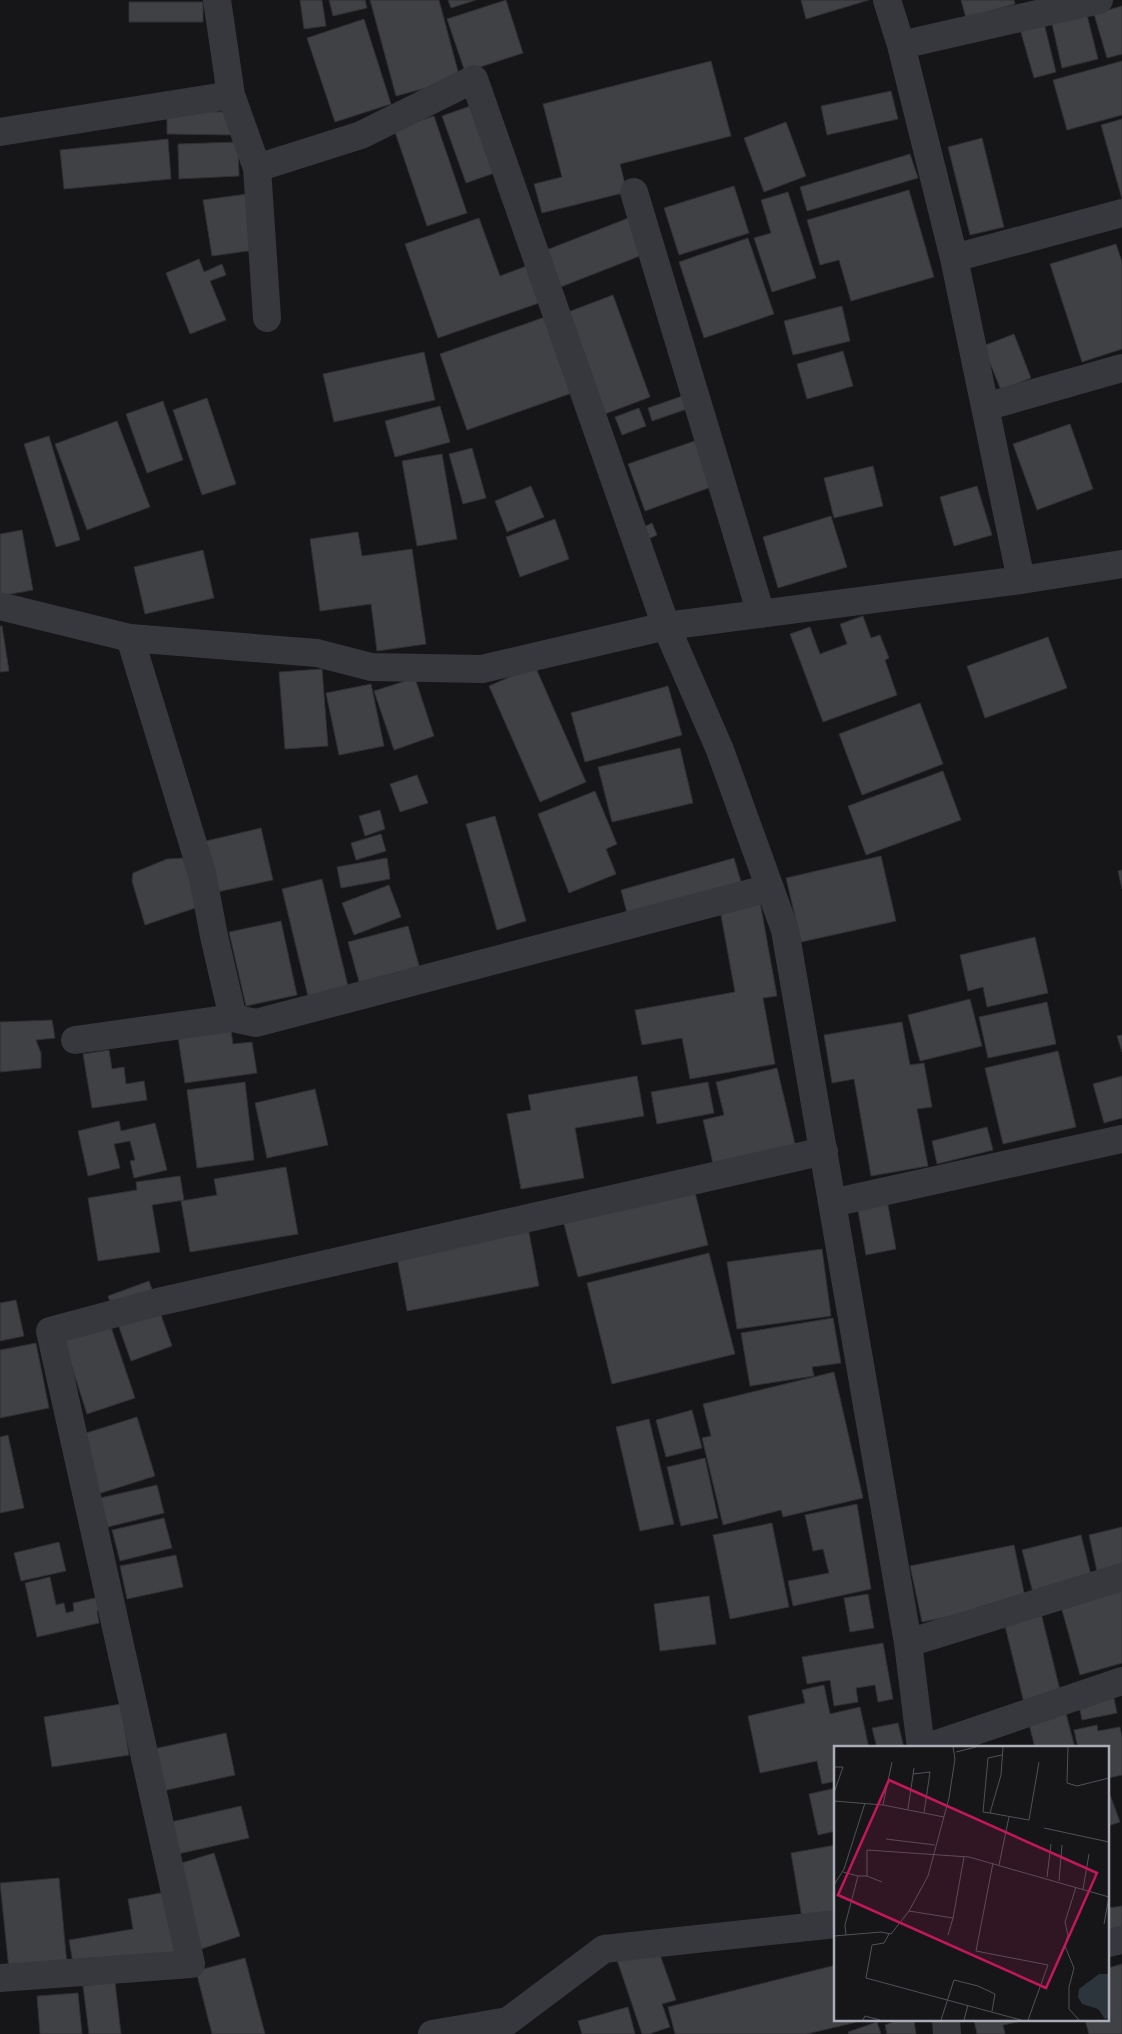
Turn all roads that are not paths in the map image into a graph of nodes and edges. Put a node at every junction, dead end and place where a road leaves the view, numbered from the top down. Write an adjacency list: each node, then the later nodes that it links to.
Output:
1 (216, 0): 5 (street)
2 (887, 0): 4 (street)
3 (1099, 0): 4 (street)
4 (901, 45): 10 (street)
5 (231, 94): 6 (street); 7 (street)
6 (0, 132)
7 (257, 168): 11 (street); 18 (street)
8 (634, 192): 17 (street)
9 (1122, 213): 10 (street)
10 (954, 258): 13 (street)
11 (266, 318)
12 (1122, 368): 13 (street)
13 (985, 406): 15 (street)
14 (1122, 564): 15 (street)
15 (1021, 580): 17 (street)
16 (0, 606): 19 (street)
17 (761, 614): 18 (street)
18 (666, 626): 19 (street); 20 (street)
19 (130, 638): 21 (street)
20 (770, 888): 21 (street); 24 (street)
21 (233, 1018): 22 (street)
22 (74, 1040)
23 (1122, 1139): 25 (street)
24 (824, 1151): 25 (street); 32 (street)
25 (832, 1203): 27 (street)
26 (1122, 1577): 27 (street)
27 (908, 1643): 29 (street)
28 (1122, 1681): 30 (street)
29 (921, 1746)
30 (931, 1746)
31 (834, 1924): 33 (street)
32 (0, 1978)
33 (432, 2034)

